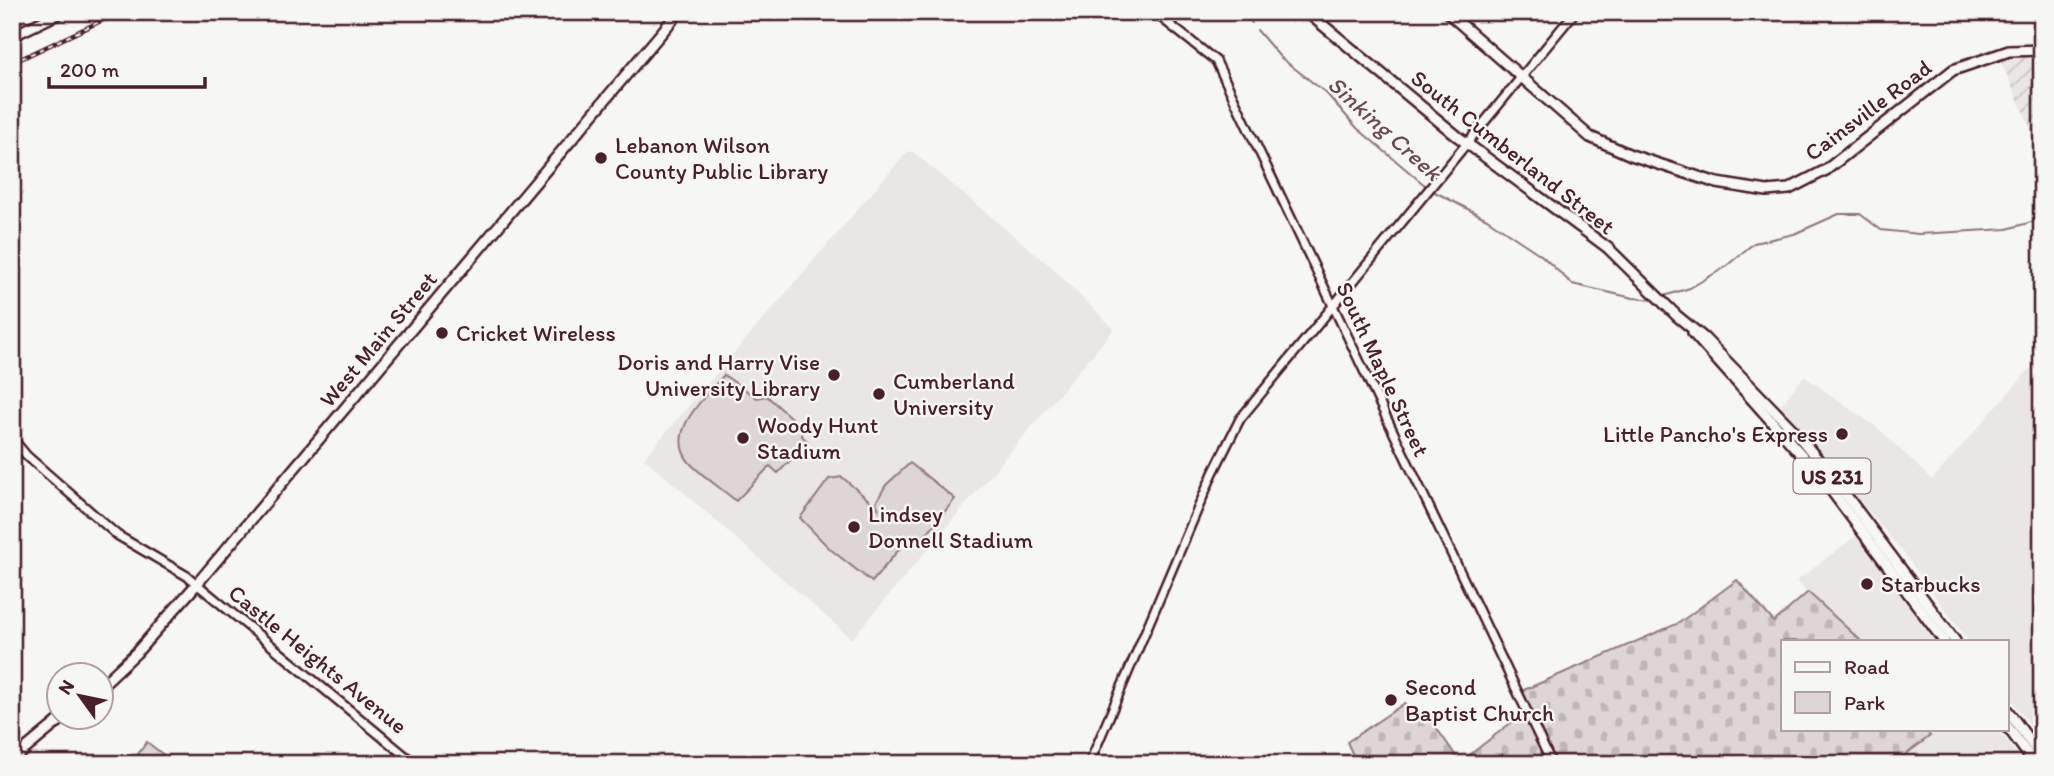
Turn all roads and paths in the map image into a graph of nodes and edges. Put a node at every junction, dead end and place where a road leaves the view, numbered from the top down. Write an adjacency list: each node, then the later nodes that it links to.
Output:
1 (62, 12): 7 (main road)
2 (680, 12): 14 (main road, West Main Street)
3 (1154, 12): 11 (street, South Maple Street)
4 (1307, 12): 10 (main road, South Cumberland Street / US 231)
5 (1447, 12): 9 (main road, Cainsville Road)
6 (1575, 12): 9 (street)
7 (12, 36)
8 (2042, 50): 9 (main road, Cainsville Road)
9 (1522, 78): 10 (street)
10 (1468, 144): 11 (street); 12 (main road, South Cumberland Street / US 231)
11 (1332, 306): 24 (street); 25 (street, South Maple Street)
12 (1690, 328): 15 (main road, South Cumberland Street / US 231); 16 (main road, South Cumberland Street / US 231)
13 (12, 438): 14 (street, Castle Heights Avenue)
14 (196, 585): 17 (main road, West Main Street); 23 (street, Castle Heights Avenue)
15 (1943, 640)
16 (1954, 640)
17 (116, 672)
18 (2008, 711): 21 (main road)
19 (2008, 727): 26 (main road)
20 (48, 730): 22 (main road)
21 (2042, 758)
22 (12, 760)
23 (415, 764)
24 (1089, 764)
25 (1552, 764)
26 (2035, 764)

